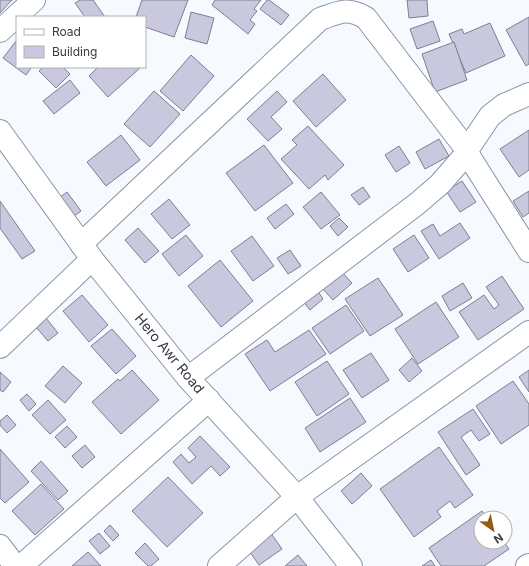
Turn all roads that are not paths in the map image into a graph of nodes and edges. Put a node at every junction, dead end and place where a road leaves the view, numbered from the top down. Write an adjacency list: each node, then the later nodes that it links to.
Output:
1 (34, 0): 3 (street)
2 (361, 6): 8 (street); 10 (street)
3 (16, 16)
4 (16, 16): 5 (street)
5 (0, 31)
6 (529, 94): 8 (street)
7 (0, 131): 10 (street, Hero Awr Road)
8 (467, 151): 9 (street); 13 (street)
9 (529, 251)
10 (87, 252): 12 (street); 13 (street, Hero Awr Road)
11 (529, 332): 15 (street)
12 (0, 347)
13 (188, 378): 14 (street, Hero Awr Road)
14 (209, 400): 15 (street, Hero Awr Road); 18 (street)
15 (297, 498): 19 (street); 20 (street, Hero Awr Road)
16 (0, 546): 17 (street)
17 (15, 566)
18 (21, 566)
19 (219, 566)
20 (351, 566)

